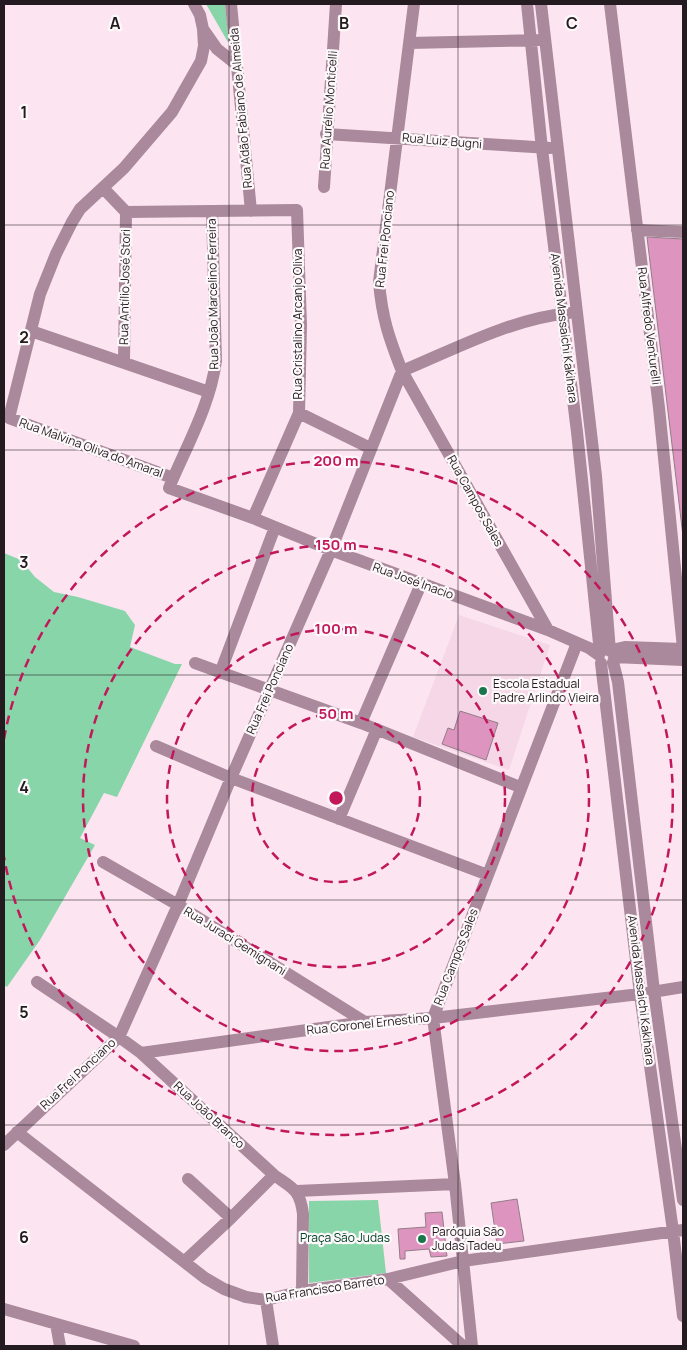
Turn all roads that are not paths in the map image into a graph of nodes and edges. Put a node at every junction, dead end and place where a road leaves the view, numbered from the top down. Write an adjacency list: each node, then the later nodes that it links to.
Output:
1 (194, 4): 8 (street)
2 (231, 4): 12 (street, Rua Adão Fabiano de Almeida)
3 (336, 4): 13 (street, Rua Aurélio Monticelli)
4 (414, 4): 11 (street, Rua Frei Ponciano)
5 (527, 4): 10 (street, Avenida Massaichi Kakihara)
6 (541, 4): 9 (street, Avenida Massaichi Kakihara)
7 (610, 4): 22 (street, Rua Alfredo Venturelli)
8 (203, 29): 12 (street); 18 (street)
9 (546, 39): 10 (street); 15 (street, Avenida Massaichi Kakihara)
10 (532, 40): 11 (street); 16 (street, Avenida Massaichi Kakihara)
11 (409, 43): 14 (street, Rua Frei Ponciano)
12 (236, 64): 21 (street, Rua Adão Fabiano de Almeida)
13 (326, 134): 14 (street, Rua Luiz Bugni); 17 (street, Rua Aurélio Monticelli)
14 (396, 137): 16 (street, Rua Luiz Bugni); 28 (street, Rua Frei Ponciano)
15 (558, 147): 16 (street, Rua Luiz Bugni); 24 (street, Avenida Massaichi Kakihara)
16 (542, 149): 25 (street, Avenida Massaichi Kakihara)
17 (324, 187)
18 (104, 189): 20 (street); 26 (street)
19 (212, 211): 20 (street); 21 (street); 29 (street, Rua João Marcelino Ferreira)
20 (126, 212): 27 (street, Rua Antílio José Stori)
21 (251, 212): 30 (street, Rua Cristalino Arcanjo Oliva)
22 (637, 230): 23 (street); 39 (street, Rua Alfredo Venturelli)
23 (683, 232)
24 (576, 312): 25 (street); 40 (street, Avenida Massaichi Kakihara)
25 (561, 314): 28 (street); 40 (street, Avenida Massaichi Kakihara)
26 (31, 330): 27 (street); 32 (street, Rua Malvina Oliva do Amaral)
27 (124, 362): 29 (street)
28 (402, 372): 31 (street, Rua Frei Ponciano); 37 (street, Rua Campos Sales)
29 (209, 392): 32 (street, Rua João Marcelino Ferreira)
30 (299, 413): 31 (street); 33 (street, Rua Cristalino Arcanjo Oliva)
31 (370, 448): 35 (street, Rua Frei Ponciano)
32 (171, 483): 33 (street, Rua José Inacio)
33 (253, 518): 34 (street, Rua José Inacio)
34 (275, 528): 35 (street, Rua José Inacio); 43 (street)
35 (331, 550): 36 (street, Rua José Inacio); 44 (street, Rua Frei Ponciano)
36 (421, 584): 37 (street, Rua José Inacio); 45 (street)
37 (548, 630): 38 (street, Rua José Inacio)
38 (577, 643): 40 (street, Rua José Inacio); 49 (street, Rua Campos Sales)
39 (683, 649): 40 (street)
40 (607, 656): 41 (street, Rua José Inacio); 56 (street, Avenida Massaichi Kakihara); 57 (street, Avenida Massaichi Kakihara)
41 (683, 660)
42 (196, 663): 43 (street)
43 (220, 673): 44 (street)
44 (270, 690): 45 (street); 48 (street, Rua Frei Ponciano)
45 (361, 723): 46 (street)
46 (377, 729): 49 (street); 50 (street)
47 (156, 746): 48 (street)
48 (231, 778): 50 (street); 53 (street, Rua Frei Ponciano)
49 (520, 787): 52 (street, Rua Campos Sales)
50 (339, 819): 52 (street)
51 (103, 862): 53 (street, Rua Juraci Gemignani)
52 (488, 875): 58 (street, Rua Campos Sales)
53 (178, 905): 59 (street, Rua Juraci Gemignani); 60 (street, Rua Frei Ponciano)
54 (37, 982): 60 (street, Rua João Branco)
55 (683, 987): 56 (street, Rua Coronel Ernestino)
56 (654, 991): 57 (street, Rua Coronel Ernestino); 68 (street, Avenida Massaichi Kakihara)
57 (640, 994): 58 (street, Rua Coronel Ernestino); 70 (street, Avenida Massaichi Kakihara)
58 (433, 1018): 59 (street, Rua Coronel Ernestino); 66 (street, Rua Campos Sales)
59 (365, 1022): 61 (street, Rua Coronel Ernestino)
60 (119, 1036): 61 (street, Rua João Branco); 62 (street, Rua Frei Ponciano)
61 (141, 1053): 64 (street, Rua João Branco)
62 (17, 1132): 63 (street, Rua Frei Ponciano); 71 (street, Rua Francisco Barreto)
63 (4, 1144)
64 (274, 1175): 67 (street, Rua João Branco); 69 (street)
65 (188, 1180): 69 (street)
66 (455, 1184): 67 (street); 72 (street, Rua Campos Sales)
67 (297, 1191): 74 (street)
68 (683, 1200)
69 (231, 1218): 71 (street)
70 (678, 1230): 72 (street, Rua Francisco Barreto); 77 (street, Avenida Massaichi Kakihara)
71 (185, 1261): 75 (street, Rua Francisco Barreto)
72 (463, 1261): 73 (street, Rua Francisco Barreto); 83 (street, Rua Campos Sales)
73 (388, 1279): 74 (street, Rua Francisco Barreto); 82 (street)
74 (302, 1291): 75 (street, Rua Francisco Barreto)
75 (266, 1300): 81 (street)
76 (4, 1309): 78 (street)
77 (683, 1316)
78 (56, 1324): 79 (street); 80 (street)
79 (60, 1346)
80 (134, 1346)
81 (274, 1346)
82 (463, 1346)
83 (472, 1346)

